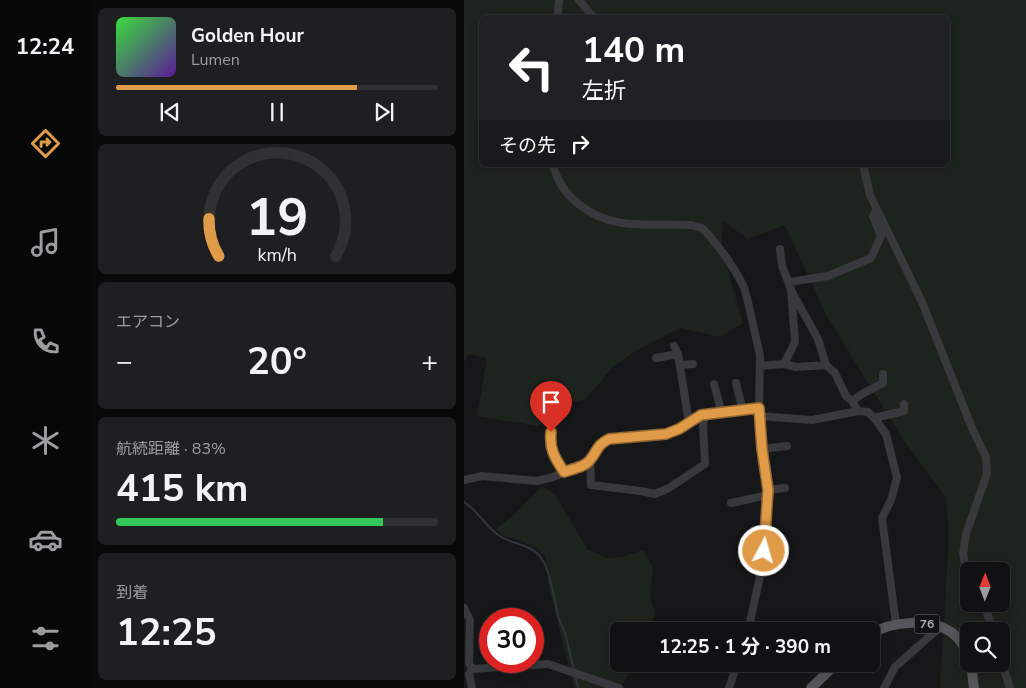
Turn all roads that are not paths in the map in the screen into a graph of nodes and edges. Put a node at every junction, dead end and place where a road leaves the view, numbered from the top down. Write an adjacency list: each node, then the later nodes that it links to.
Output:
1 (559, 0): 3 (street)
2 (579, 0): 4 (street)
3 (557, 15)
4 (592, 15)
5 (554, 167): 17 (street)
6 (863, 167): 7 (street)
7 (877, 210): 9 (street); 39 (street)
8 (780, 249): 9 (street)
9 (790, 286): 14 (street); 16 (street)
10 (674, 346): 11 (street)
11 (678, 354): 12 (street); 15 (street)
12 (656, 358)
13 (693, 364): 15 (street)
14 (784, 364): 16 (street); 17 (street)
15 (680, 365): 29 (street)
16 (826, 365): 21 (street)
17 (760, 366): 25 (street)
18 (883, 374): 21 (street)
19 (736, 383): 23 (street)
20 (714, 384): 26 (street)
21 (852, 402): 24 (street)
22 (904, 404): 28 (street)
23 (743, 411): 25 (street); 26 (street)
24 (858, 411): 25 (street); 28 (street)
25 (759, 412): 32 (street)
26 (722, 414): 27 (street)
27 (705, 415): 29 (street); 33 (street)
28 (874, 418): 42 (street)
29 (690, 423): 33 (street)
30 (551, 432): 34 (street)
31 (787, 446): 32 (street)
32 (762, 449): 37 (street)
33 (590, 460): 34 (street)
34 (564, 472): 35 (street)
35 (464, 480)
36 (785, 488): 37 (street)
37 (768, 493): 38 (street); 41 (street)
38 (731, 503)
39 (965, 562)
40 (464, 608): 46 (street)
41 (750, 622)
42 (896, 624): 43 (main road, 76); 44 (main road, 76)
43 (940, 626): 45 (main road, 76); 55 (street)
44 (880, 631)
45 (960, 641)
46 (472, 669): 51 (street); 52 (street)
47 (734, 672): 53 (street)
48 (828, 672): 54 (main road)
49 (972, 672): 56 (main road)
50 (1005, 672): 57 (street)
51 (472, 688)
52 (619, 688)
53 (729, 688)
54 (811, 688)
55 (884, 688)
56 (974, 688)
57 (1010, 688)

